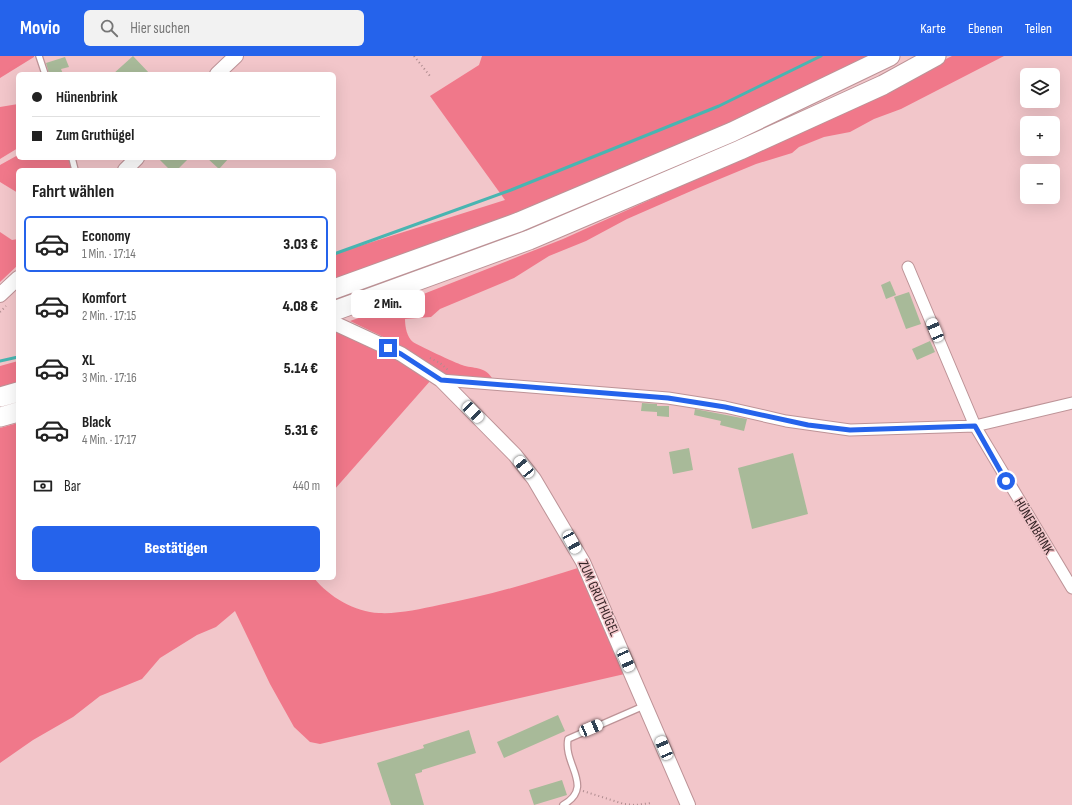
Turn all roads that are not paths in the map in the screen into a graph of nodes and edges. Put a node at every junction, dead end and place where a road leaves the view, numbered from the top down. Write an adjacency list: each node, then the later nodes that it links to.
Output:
1 (39, 56): 5 (lane)
2 (236, 56): 6 (street)
3 (890, 56): 11 (highway)
4 (936, 56): 13 (highway)
5 (45, 72)
6 (220, 72)
7 (135, 160): 8 (street)
8 (127, 168)
9 (908, 267): 21 (street, HÜNENBRINK)
10 (16, 280): 12 (street)
11 (336, 288)
12 (0, 295)
13 (336, 310)
14 (336, 325): 15 (street, ZUM GRUTHÜGEL)
15 (441, 380): 21 (street); 23 (street, ZUM GRUTHÜGEL)
16 (16, 393): 17 (highway)
17 (0, 397)
18 (1072, 403): 21 (street)
19 (16, 413): 20 (highway)
20 (0, 417)
21 (975, 426): 22 (street, HÜNENBRINK)
22 (1072, 588)
23 (646, 705): 24 (lane); 25 (street, ZUM GRUTHÜGEL)
24 (563, 805)
25 (688, 805)

